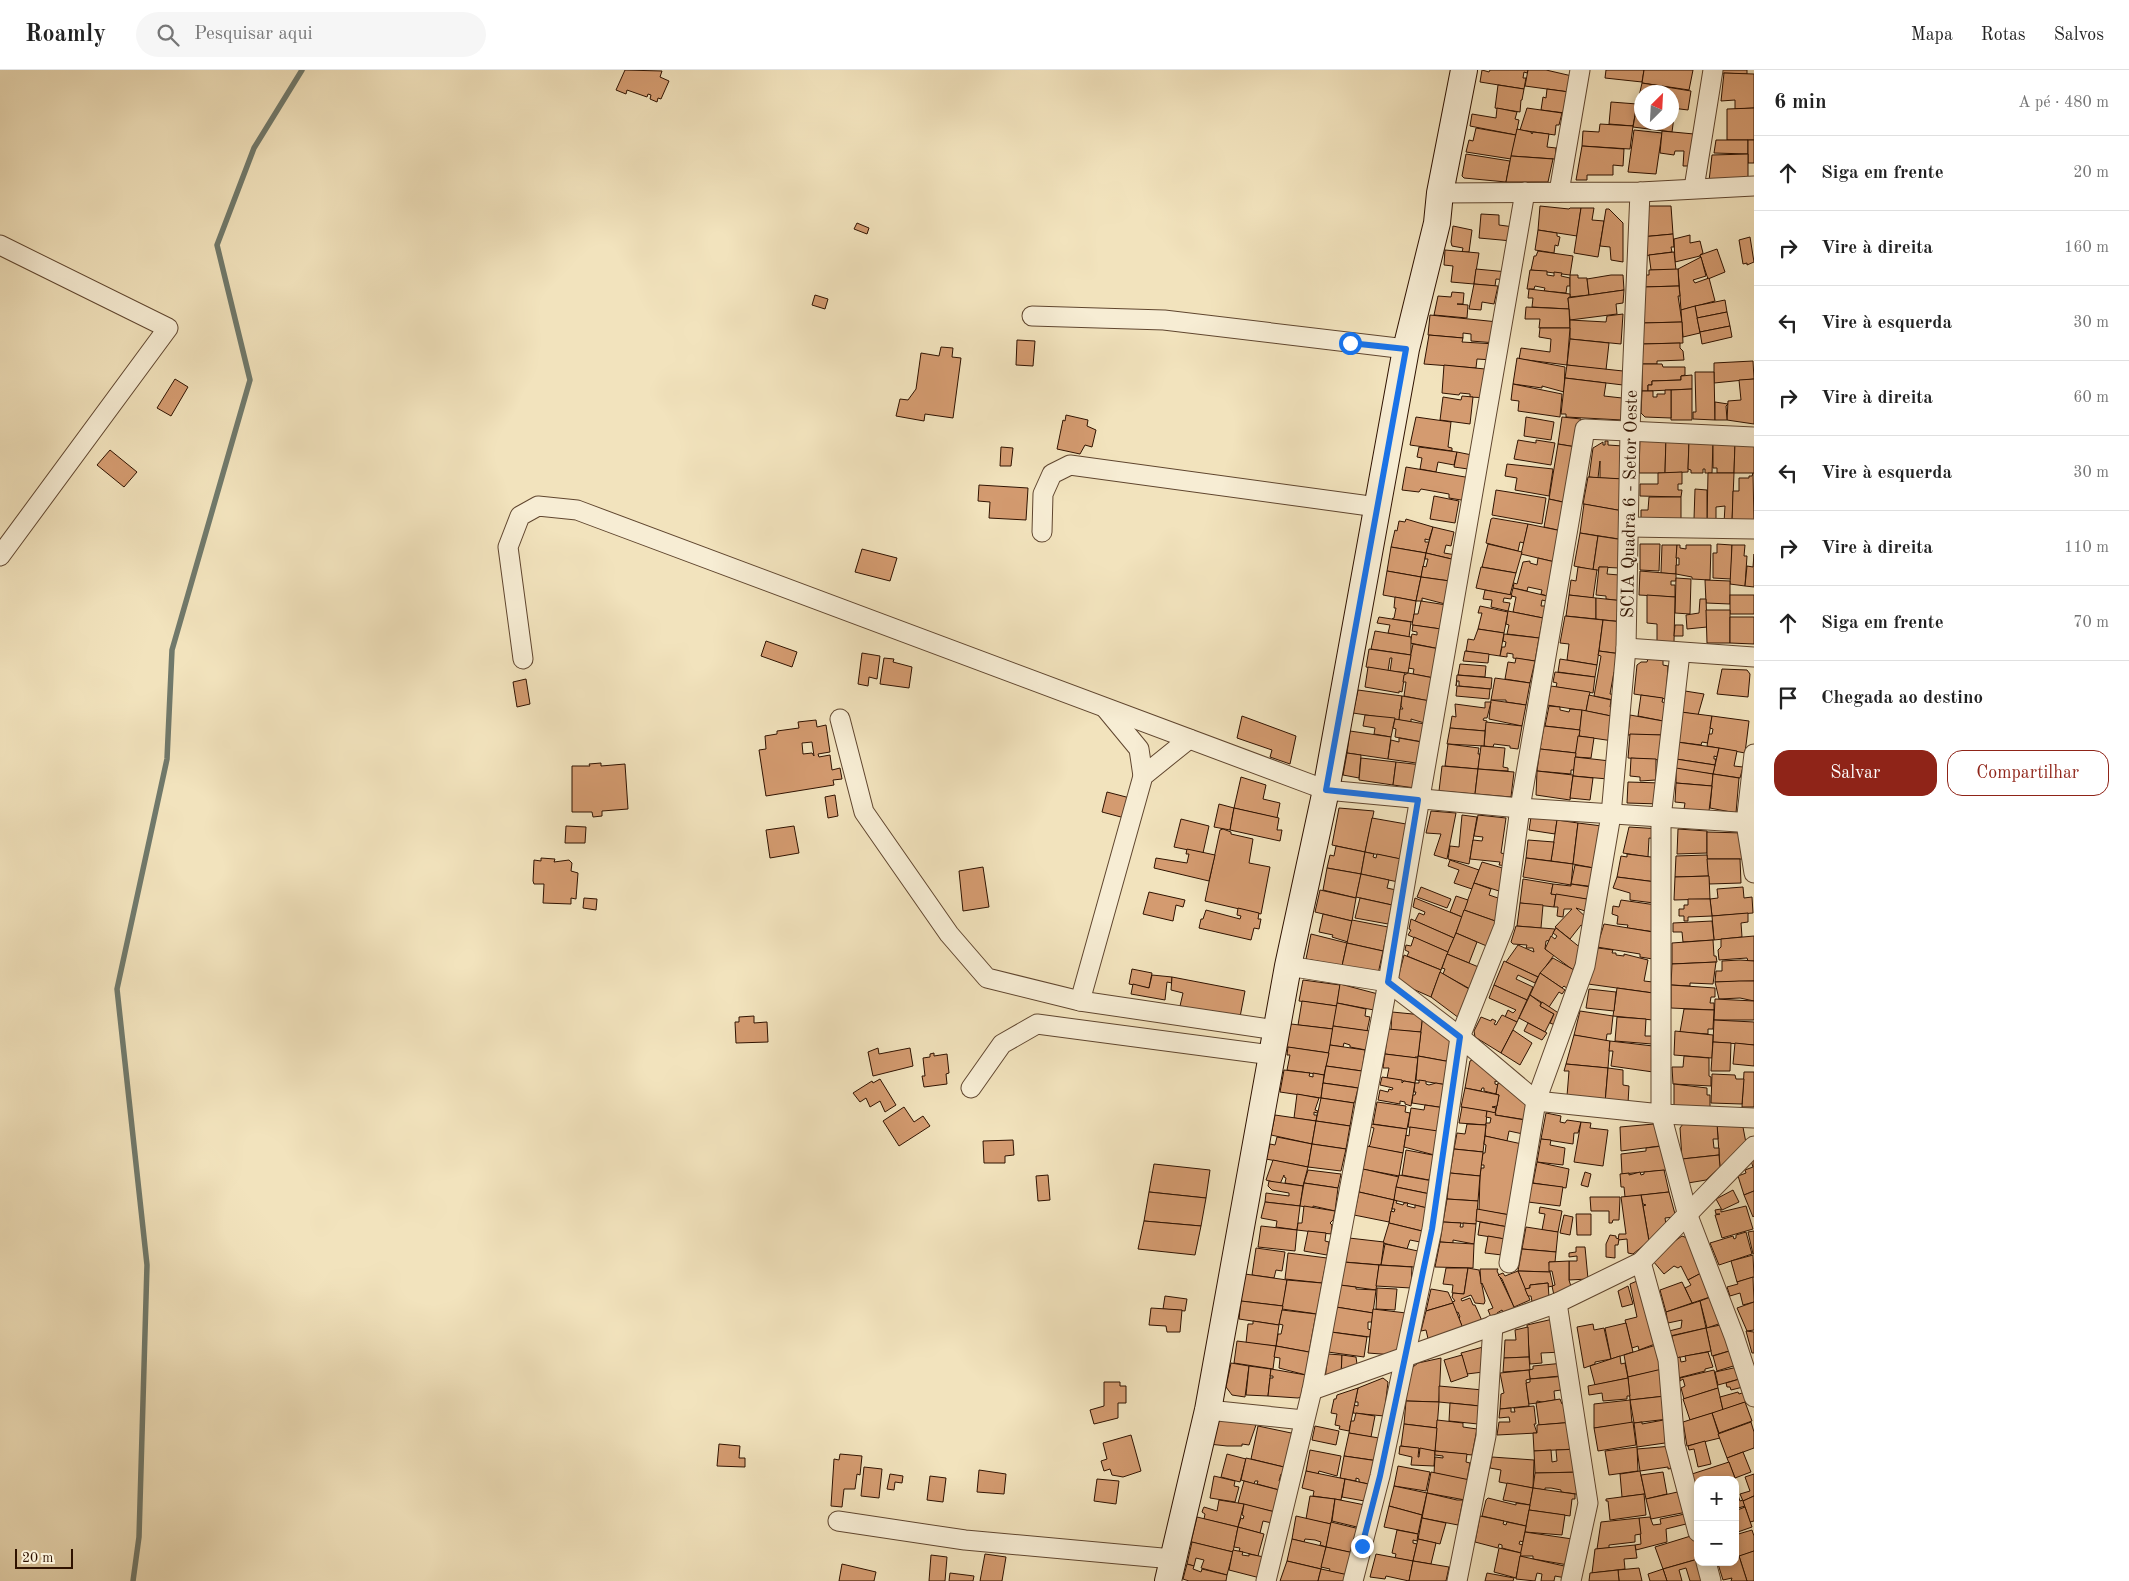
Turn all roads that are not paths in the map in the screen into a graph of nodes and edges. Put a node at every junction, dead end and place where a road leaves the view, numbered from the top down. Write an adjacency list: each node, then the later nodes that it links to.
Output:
1 (1464, 70): 9 (street)
2 (1580, 70): 7 (street)
3 (1713, 70): 5 (street)
4 (1754, 186): 5 (street)
5 (1694, 188): 8 (street)
6 (1525, 192): 7 (street); 9 (street); 30 (street)
7 (1559, 192): 8 (street)
8 (1640, 192): 13 (street, SCIA Quadra 6 - Setor Oeste)
9 (1440, 193): 12 (street)
10 (0, 245): 19 (street)
11 (1032, 316): 12 (street)
12 (1406, 349): 15 (street)
13 (1630, 430): 14 (street); 16 (street, SCIA Quadra 6 - Setor Oeste); 31 (street)
14 (1754, 437)
15 (1377, 507): 18 (street); 29 (street)
16 (1629, 527): 17 (street); 20 (street, SCIA Quadra 6 - Setor Oeste)
17 (1754, 529)
18 (1042, 532)
19 (0, 556)
20 (1626, 648): 21 (street); 32 (street, SCIA Quadra 6 - Setor Oeste)
21 (1680, 653): 22 (street); 33 (street)
22 (1754, 657)
23 (523, 659): 24 (street)
24 (1105, 708): 26 (street); 28 (street)
25 (840, 719): 38 (street)
26 (1189, 739): 28 (street); 29 (street)
27 (1754, 754): 34 (street)
28 (1143, 776): 38 (street)
29 (1326, 790): 30 (street); 36 (street)
30 (1418, 800): 31 (street); 37 (street)
31 (1520, 808): 32 (street); 40 (street)
32 (1610, 815): 33 (street); 43 (street, SCIA Quadra 6 - Setor Oeste)
33 (1662, 818): 34 (street); 44 (street)
34 (1750, 823): 35 (street)
35 (1754, 873)
36 (1288, 966): 37 (street); 39 (street)
37 (1388, 982): 40 (street); 53 (street)
38 (1080, 1001): 39 (street)
39 (1276, 1030): 41 (street)
40 (1460, 1037): 43 (street); 52 (street)
41 (1272, 1055): 42 (street); 55 (street)
42 (972, 1088)
43 (1536, 1101): 44 (street); 49 (street, SCIA Quadra 6 - Setor Oeste)
44 (1661, 1114): 45 (street); 47 (street)
45 (1754, 1118)
46 (1754, 1146): 47 (street)
47 (1688, 1216): 48 (street); 54 (street)
48 (1641, 1262): 50 (street); 58 (street)
49 (1509, 1263)
50 (1556, 1303): 51 (street); 64 (street)
51 (1492, 1325): 52 (street); 63 (street)
52 (1405, 1358): 53 (street); 62 (street)
53 (1312, 1390): 56 (street)
54 (1754, 1397)
55 (1208, 1410): 56 (street); 60 (street)
56 (1304, 1420): 61 (street)
57 (838, 1521): 60 (street)
58 (1695, 1521)
59 (1707, 1566): 65 (street)
60 (1171, 1570)
61 (1266, 1581)
62 (1353, 1581)
63 (1457, 1581)
64 (1570, 1581)
65 (1711, 1581)

